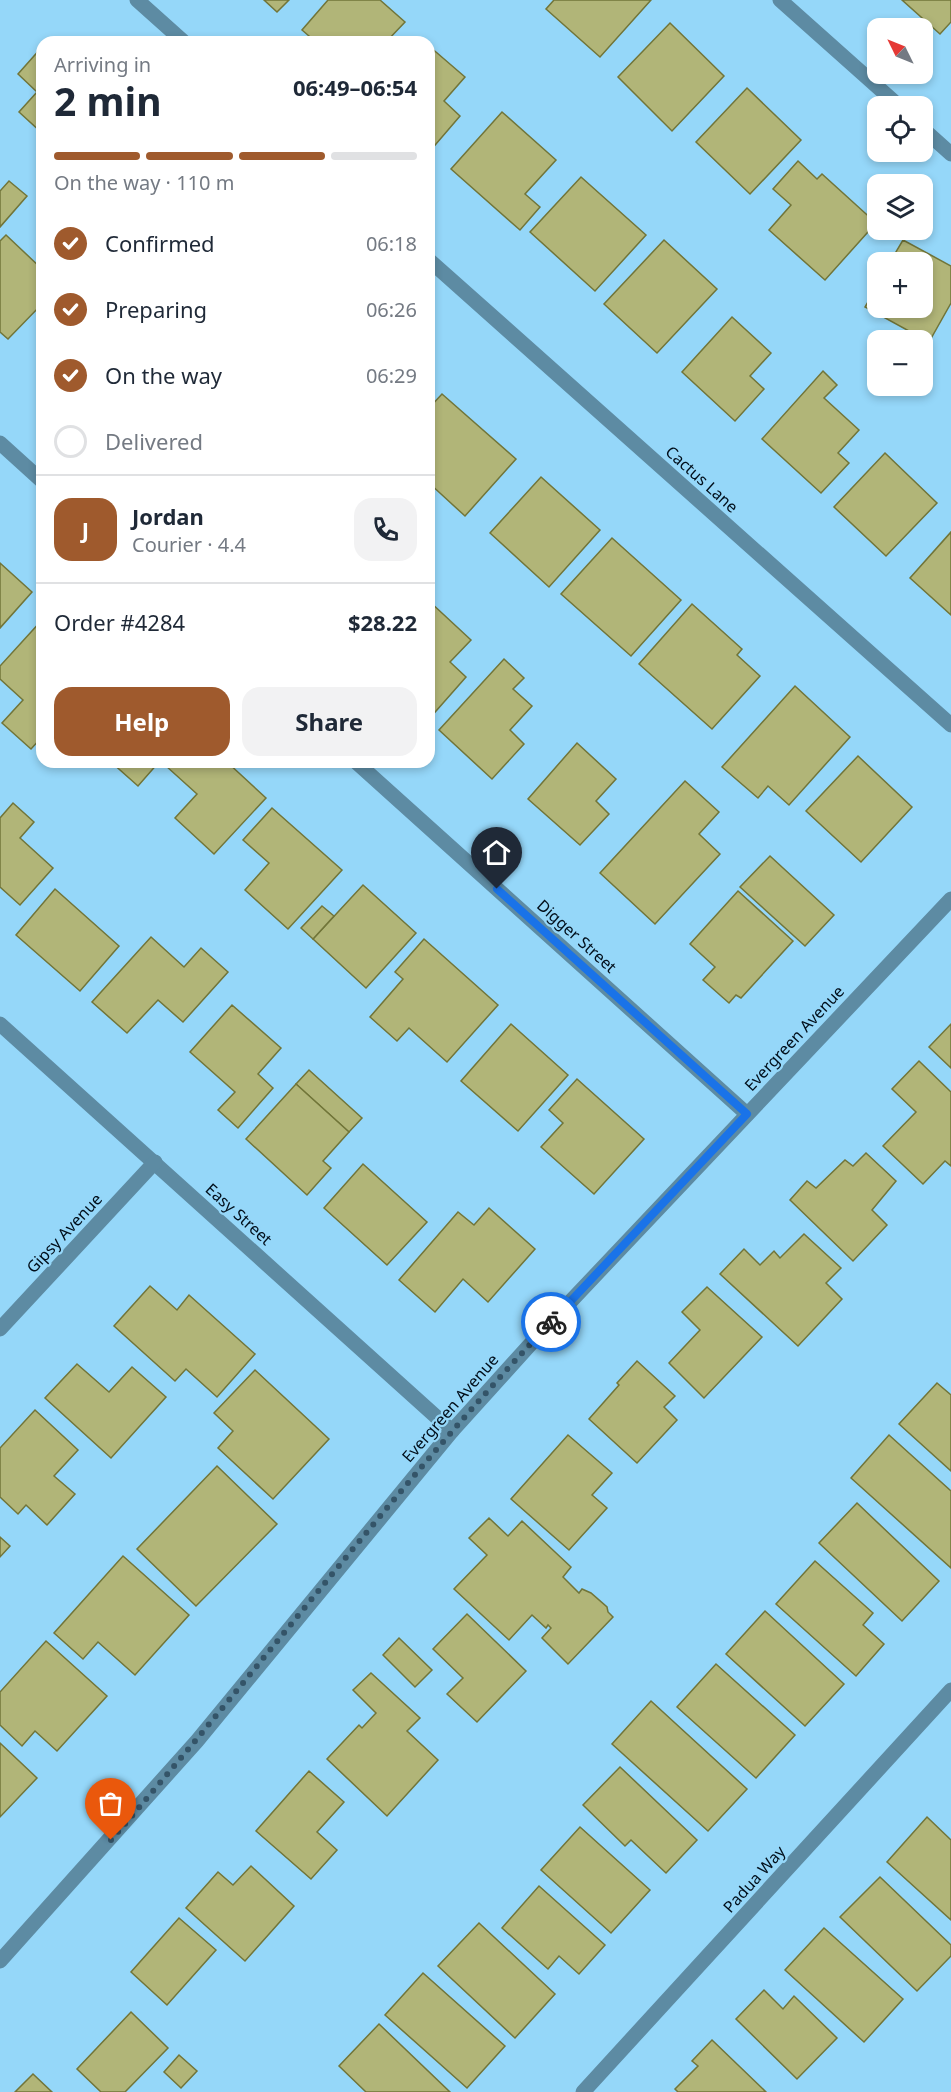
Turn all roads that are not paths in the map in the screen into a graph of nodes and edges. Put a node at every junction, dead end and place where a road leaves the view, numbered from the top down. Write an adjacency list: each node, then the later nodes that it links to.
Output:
1 (137, 0): 3 (street)
2 (780, 0): 4 (street)
3 (177, 36)
4 (888, 96)
5 (933, 138): 6 (street)
6 (951, 154)
7 (435, 265): 10 (street, Cactus Lane)
8 (0, 443): 9 (street)
9 (36, 476)
10 (951, 725)
11 (363, 768): 14 (street, Digger Street)
12 (951, 899): 14 (street, Evergreen Avenue)
13 (0, 1024): 15 (street, Easy Street)
14 (747, 1114): 17 (street, Evergreen Avenue)
15 (155, 1162): 16 (street, Gipsy Avenue); 17 (street, Easy Street)
16 (0, 1329)
17 (452, 1431): 19 (street, Evergreen Avenue)
18 (951, 1690): 20 (street, Padua Way)
19 (0, 1961)
20 (583, 2092)

